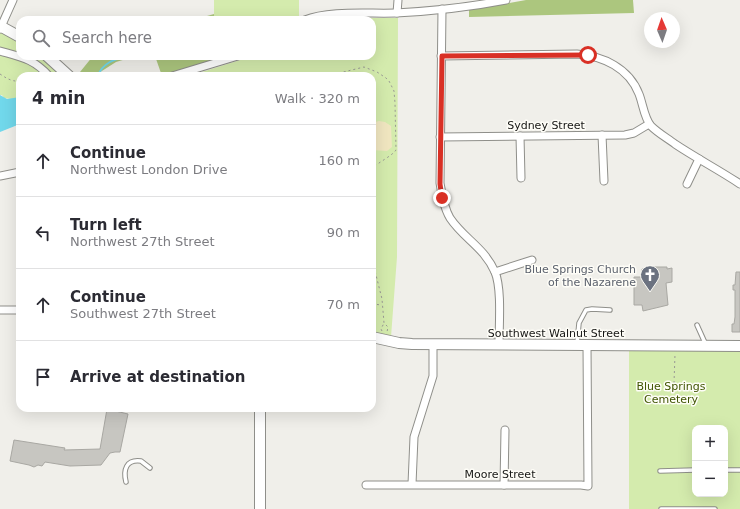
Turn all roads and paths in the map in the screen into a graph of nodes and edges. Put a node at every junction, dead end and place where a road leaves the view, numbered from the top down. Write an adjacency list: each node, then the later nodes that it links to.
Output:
1 (12, 0): 7 (street)
2 (398, 0): 5 (street)
3 (506, 0): 4 (street)
4 (442, 9): 5 (street); 11 (street)
5 (397, 13): 6 (street)
6 (320, 16)
7 (0, 27): 8 (street)
8 (16, 35)
9 (0, 51): 10 (street)
10 (16, 56)
11 (442, 56): 21 (street); 24 (street)
12 (31, 60): 15 (street)
13 (51, 60): 16 (street)
14 (225, 60): 17 (street)
15 (46, 72)
16 (65, 72)
17 (185, 72)
18 (340, 72): 26 (path)
19 (0, 74): 20 (path)
20 (16, 82)
21 (649, 124): 22 (street, Sydney Street); 25 (street)
22 (602, 135): 23 (street, Sydney Street); 30 (street)
23 (520, 136): 24 (street, Sydney Street); 29 (street)
24 (440, 137): 34 (street)
25 (699, 159): 31 (street); 32 (street)
26 (376, 165)
27 (16, 173): 28 (street)
28 (0, 176)
29 (521, 178)
30 (604, 181)
31 (687, 184)
32 (740, 184)
33 (532, 260): 34 (street)
34 (495, 272): 45 (street)
35 (376, 274): 37 (path)
36 (376, 304): 37 (path)
37 (383, 305): 41 (path)
38 (0, 310): 39 (street)
39 (16, 310)
40 (610, 310): 46 (lane)
41 (384, 323): 41 (path)
42 (697, 325): 48 (lane)
43 (376, 338): 44 (street, Southwest Walnut Street)
44 (433, 345): 45 (street, Southwest Walnut Street); 59 (street)
45 (499, 345): 46 (street, Southwest Walnut Street)
46 (582, 345): 47 (street, Southwest Walnut Street); 61 (street, Moore Street)
47 (676, 346): 48 (street, Southwest Walnut Street); 50 (path)
48 (706, 346): 49 (street, Southwest Walnut Street)
49 (740, 346)
50 (674, 383)
51 (260, 412): 62 (street)
52 (505, 430): 61 (street)
53 (150, 468): 58 (lane)
54 (692, 470): 57 (lane)
55 (728, 470): 56 (lane)
56 (740, 470)
57 (660, 471)
58 (126, 482)
59 (412, 484): 60 (street, Moore Street); 61 (street, Moore Street)
60 (366, 485)
61 (504, 485)
62 (260, 509)
63 (661, 509): 64 (lane)
64 (715, 509)

